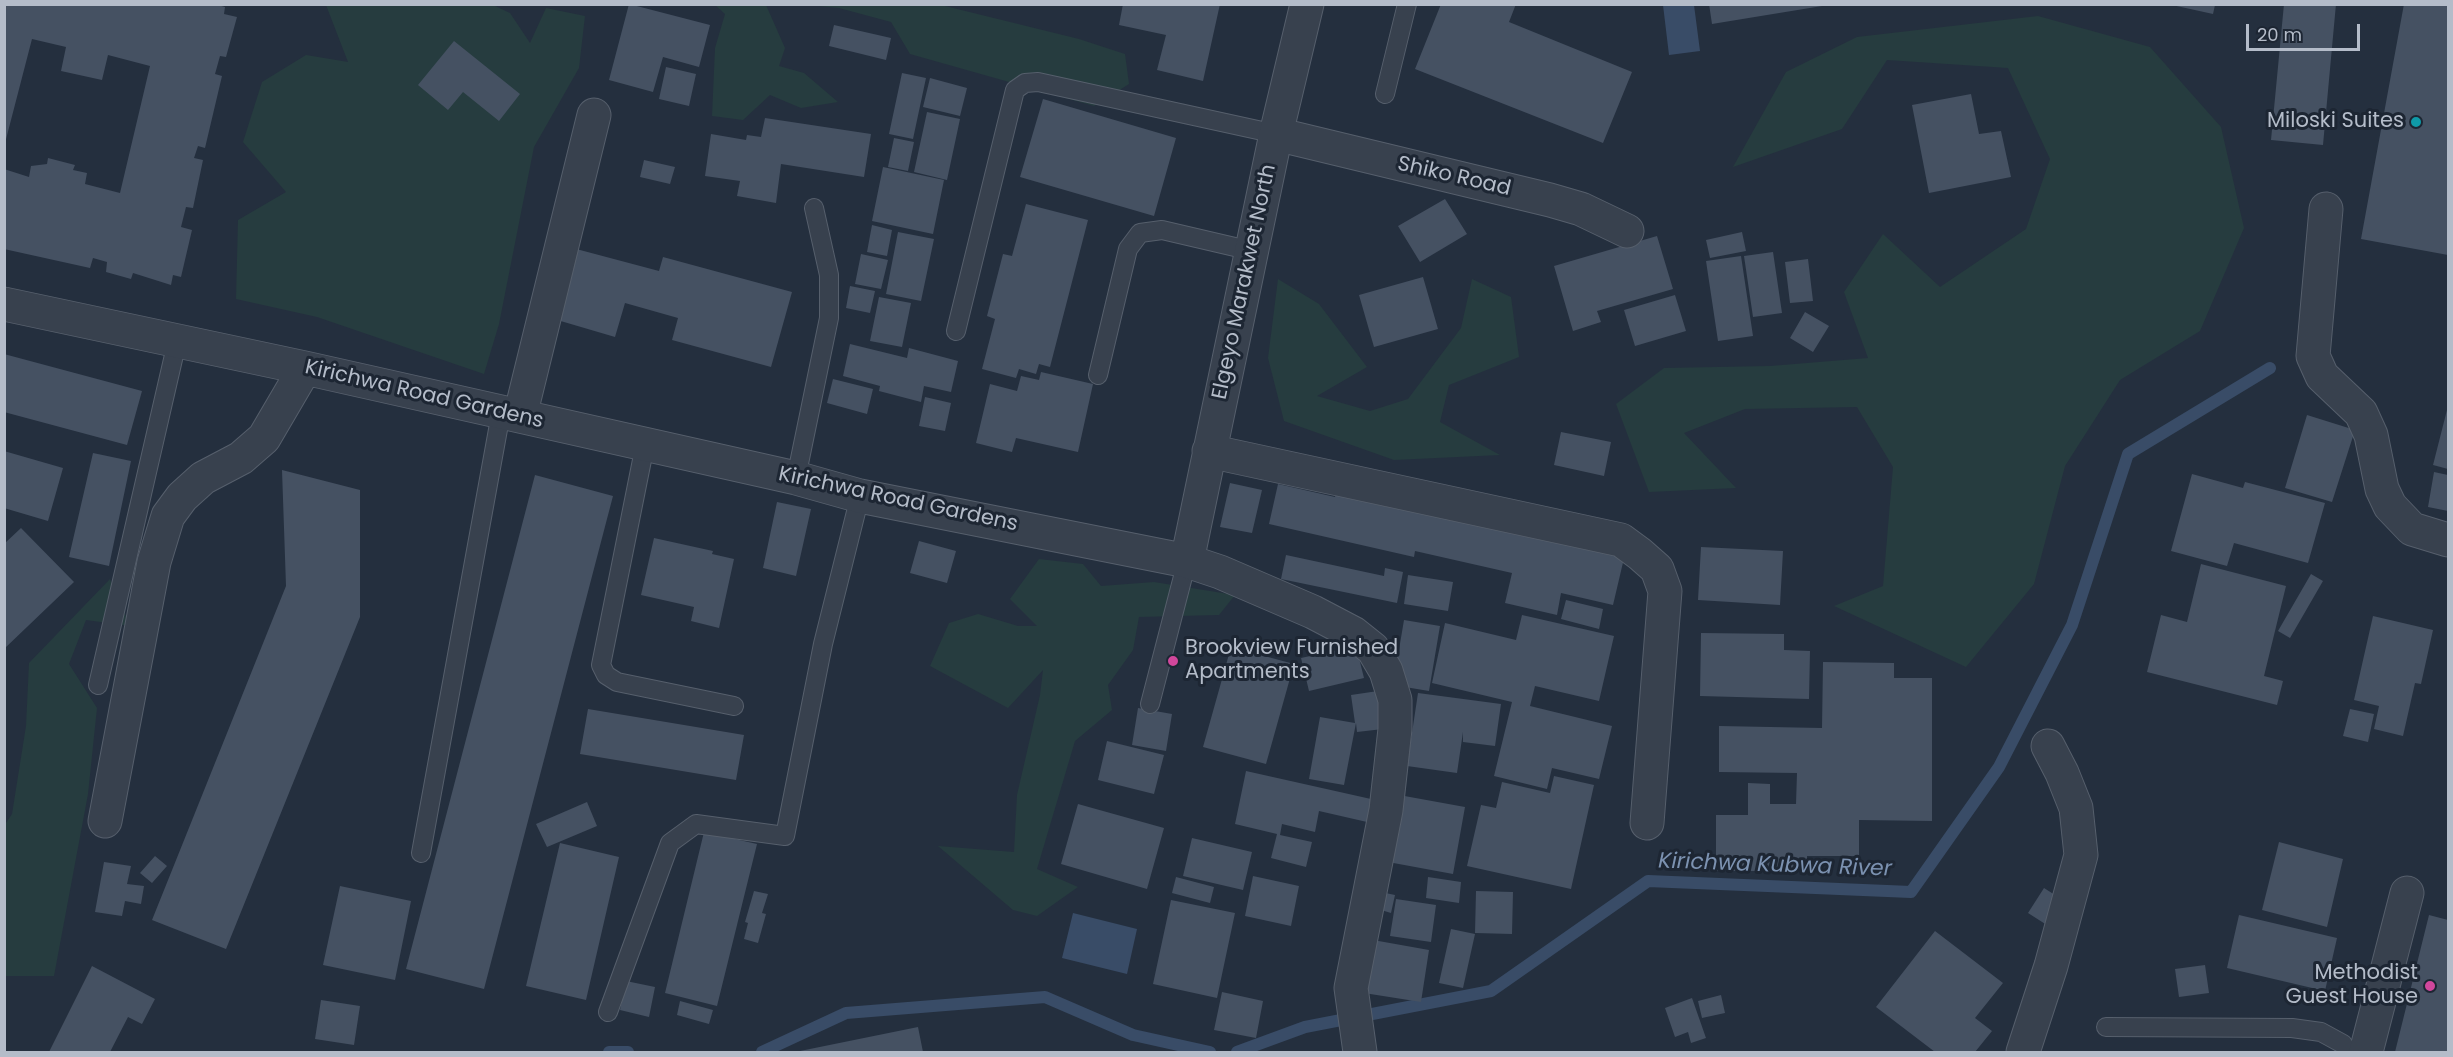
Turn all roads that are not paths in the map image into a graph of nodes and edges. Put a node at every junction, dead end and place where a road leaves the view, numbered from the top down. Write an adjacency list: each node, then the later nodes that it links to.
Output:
1 (1307, 4): 5 (street, Elgeyo Marakwet North)
2 (1407, 4): 3 (lane)
3 (1385, 94)
4 (594, 115): 15 (street)
5 (1276, 134): 8 (street, Shiko Road); 9 (street, Elgeyo Marakwet North); 11 (lane)
6 (814, 208): 18 (lane)
7 (2326, 209): 20 (street)
8 (1627, 231)
9 (1252, 251): 14 (lane); 17 (street, Elgeyo Marakwet North)
10 (4, 304): 12 (street, Kirichwa Road Gardens)
11 (956, 331)
12 (177, 342): 13 (street, Kirichwa Road Gardens); 22 (lane)
13 (305, 368): 15 (street, Kirichwa Road Gardens); 26 (street)
14 (1098, 375)
15 (511, 415): 16 (street, Kirichwa Road Gardens); 28 (lane)
16 (645, 445): 18 (street, Kirichwa Road Gardens); 24 (lane)
17 (1209, 451): 21 (street, Elgeyo Marakwet North); 27 (street)
18 (796, 478): 19 (street, Kirichwa Road Gardens)
19 (860, 496): 21 (street, Kirichwa Road Gardens); 30 (lane)
20 (2448, 540)
21 (1187, 561): 23 (lane); 32 (street, Kirichwa Road Gardens)
22 (98, 685)
23 (1150, 704)
24 (734, 706)
25 (2048, 746): 33 (street)
26 (105, 821)
27 (1647, 823)
28 (421, 853)
29 (2407, 893): 35 (street)
30 (608, 1012)
31 (2106, 1027): 34 (lane)
32 (1360, 1053)
33 (2023, 1053)
34 (2348, 1053)
35 (2366, 1053)

